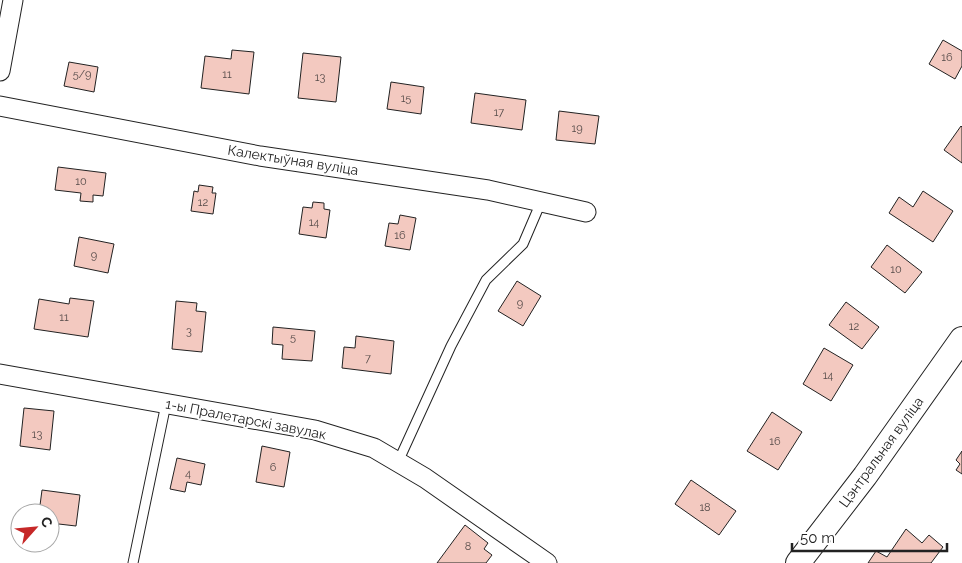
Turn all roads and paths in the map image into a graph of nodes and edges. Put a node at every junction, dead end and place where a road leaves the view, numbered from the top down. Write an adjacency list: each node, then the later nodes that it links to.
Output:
1 (13, 0): 2 (street)
2 (0, 71)
3 (0, 106): 4 (street, Калектыўная вуліца)
4 (541, 202): 5 (street, Калектыўная вуліца); 9 (lane)
5 (586, 212)
6 (962, 339): 12 (street, Цэнтральная вуліца)
7 (0, 374): 8 (street, 1-ы Пралетарскі завулак)
8 (166, 404): 9 (street, 1-ы Пралетарскі завулак); 10 (lane)
9 (398, 462): 11 (street, 1-ы Пралетарскі завулак)
10 (133, 563)
11 (547, 563)
12 (798, 563)

